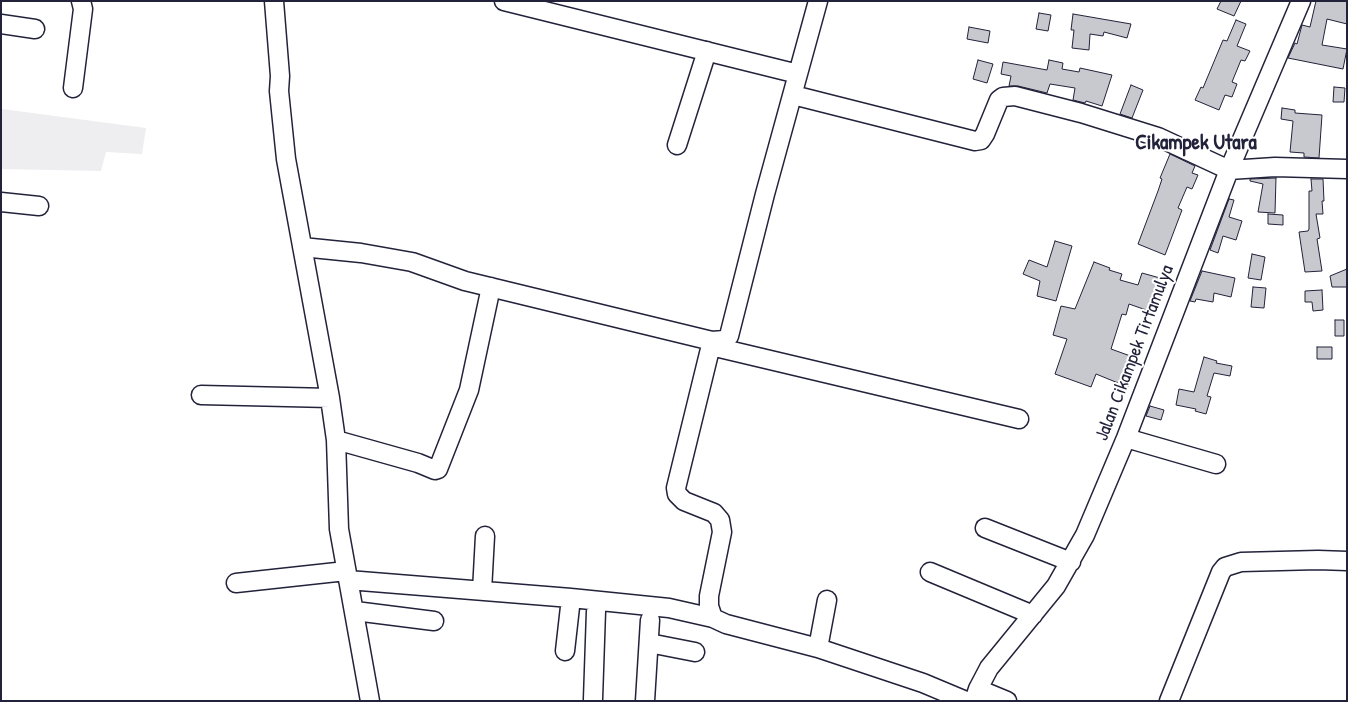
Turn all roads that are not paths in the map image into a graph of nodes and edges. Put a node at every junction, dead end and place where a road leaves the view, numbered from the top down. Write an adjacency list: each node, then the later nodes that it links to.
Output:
1 (81, 1): 10 (street)
2 (274, 1): 17 (street)
3 (504, 1): 8 (street)
4 (818, 1): 9 (street)
5 (1301, 1): 14 (street, Jalan Cikampek Tirtamulya)
6 (1, 24): 7 (street)
7 (35, 29)
8 (707, 51): 9 (street); 12 (street)
9 (798, 74): 11 (street)
10 (73, 88)
11 (793, 95): 14 (street); 19 (street)
12 (677, 145)
13 (1347, 169): 14 (street)
14 (1229, 170): 23 (street, Jalan Cikampek Tirtamulya)
15 (1, 202): 16 (street)
16 (39, 206)
17 (302, 247): 18 (street); 21 (street)
18 (491, 287): 19 (street); 24 (street)
19 (712, 344): 22 (street); 39 (street)
20 (201, 395): 21 (street)
21 (330, 398): 24 (street)
22 (1019, 419)
23 (1126, 438): 25 (street); 29 (street, Jalan Cikampek Tirtamulya)
24 (336, 440): 31 (street)
25 (1216, 464)
26 (985, 528): 29 (street)
27 (485, 536): 33 (street)
28 (1347, 561): 51 (street)
29 (1071, 562): 38 (street, Jalan Cikampek Tirtamulya)
30 (930, 572): 38 (street)
31 (347, 576): 32 (street); 33 (street); 36 (street)
32 (236, 583)
33 (482, 591): 34 (street)
34 (571, 598): 39 (street); 44 (street)
35 (828, 600): 43 (street)
36 (354, 611): 41 (street); 48 (street)
37 (596, 611): 47 (street)
38 (1033, 614): 46 (street, Jalan Cikampek Tirtamulya)
39 (713, 618): 43 (street)
40 (650, 620): 42 (street)
41 (434, 621)
42 (649, 643): 45 (street); 49 (street)
43 (818, 648): 46 (street)
44 (565, 651)
45 (695, 652)
46 (973, 697): 50 (street)
47 (590, 699)
48 (370, 701)
49 (645, 701)
50 (1007, 701)
51 (1169, 701)

